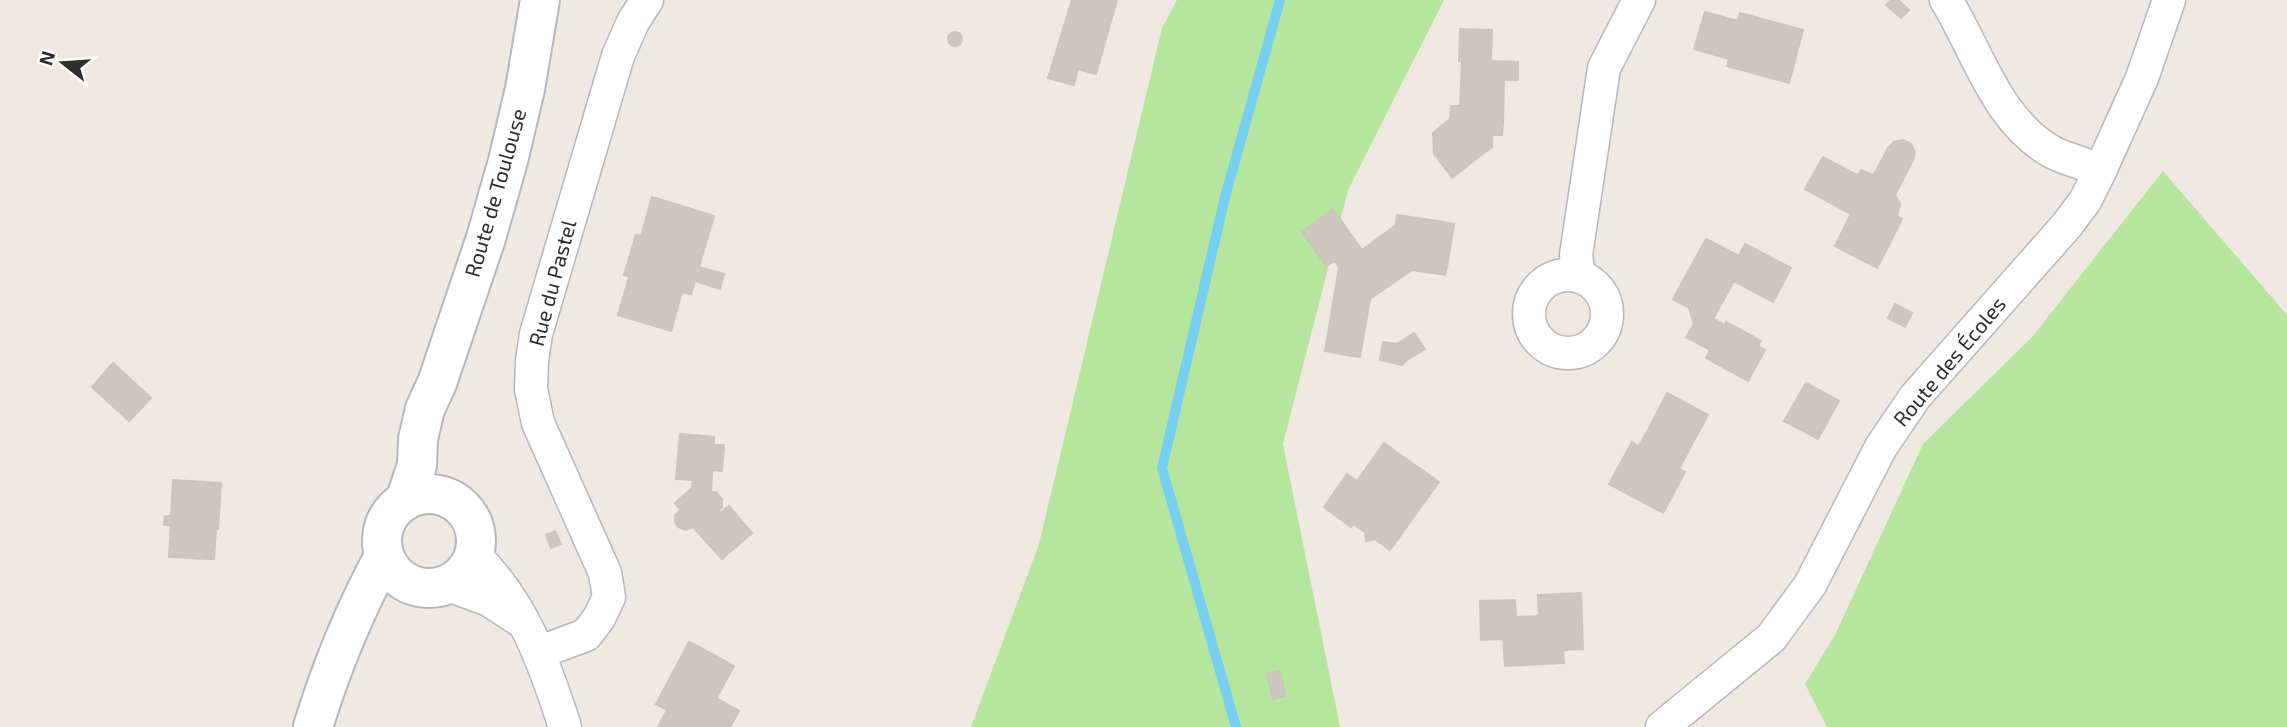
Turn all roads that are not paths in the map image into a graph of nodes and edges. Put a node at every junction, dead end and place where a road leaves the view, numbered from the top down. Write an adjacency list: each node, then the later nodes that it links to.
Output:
1 (540, 0): 8 (street, Route de Toulouse)
2 (647, 0): 15 (street, Rue du Pastel)
3 (1639, 0): 7 (street)
4 (1946, 0): 6 (street)
5 (2169, 0): 6 (street, Route des Écoles)
6 (2100, 171): 19 (street, Route des Écoles)
7 (1579, 275)
8 (437, 383): 9 (street, Route de Toulouse); 10 (street, Route de Toulouse)
9 (452, 500): 10 (street); 11 (street)
10 (405, 501): 12 (street)
11 (474, 555): 13 (street); 14 (street)
12 (384, 556): 13 (street); 16 (street)
13 (430, 585): 14 (street); 16 (street)
14 (524, 624): 15 (street)
15 (540, 652): 18 (street)
16 (330, 675): 17 (street)
17 (313, 727)
18 (565, 727)
19 (1662, 727)

